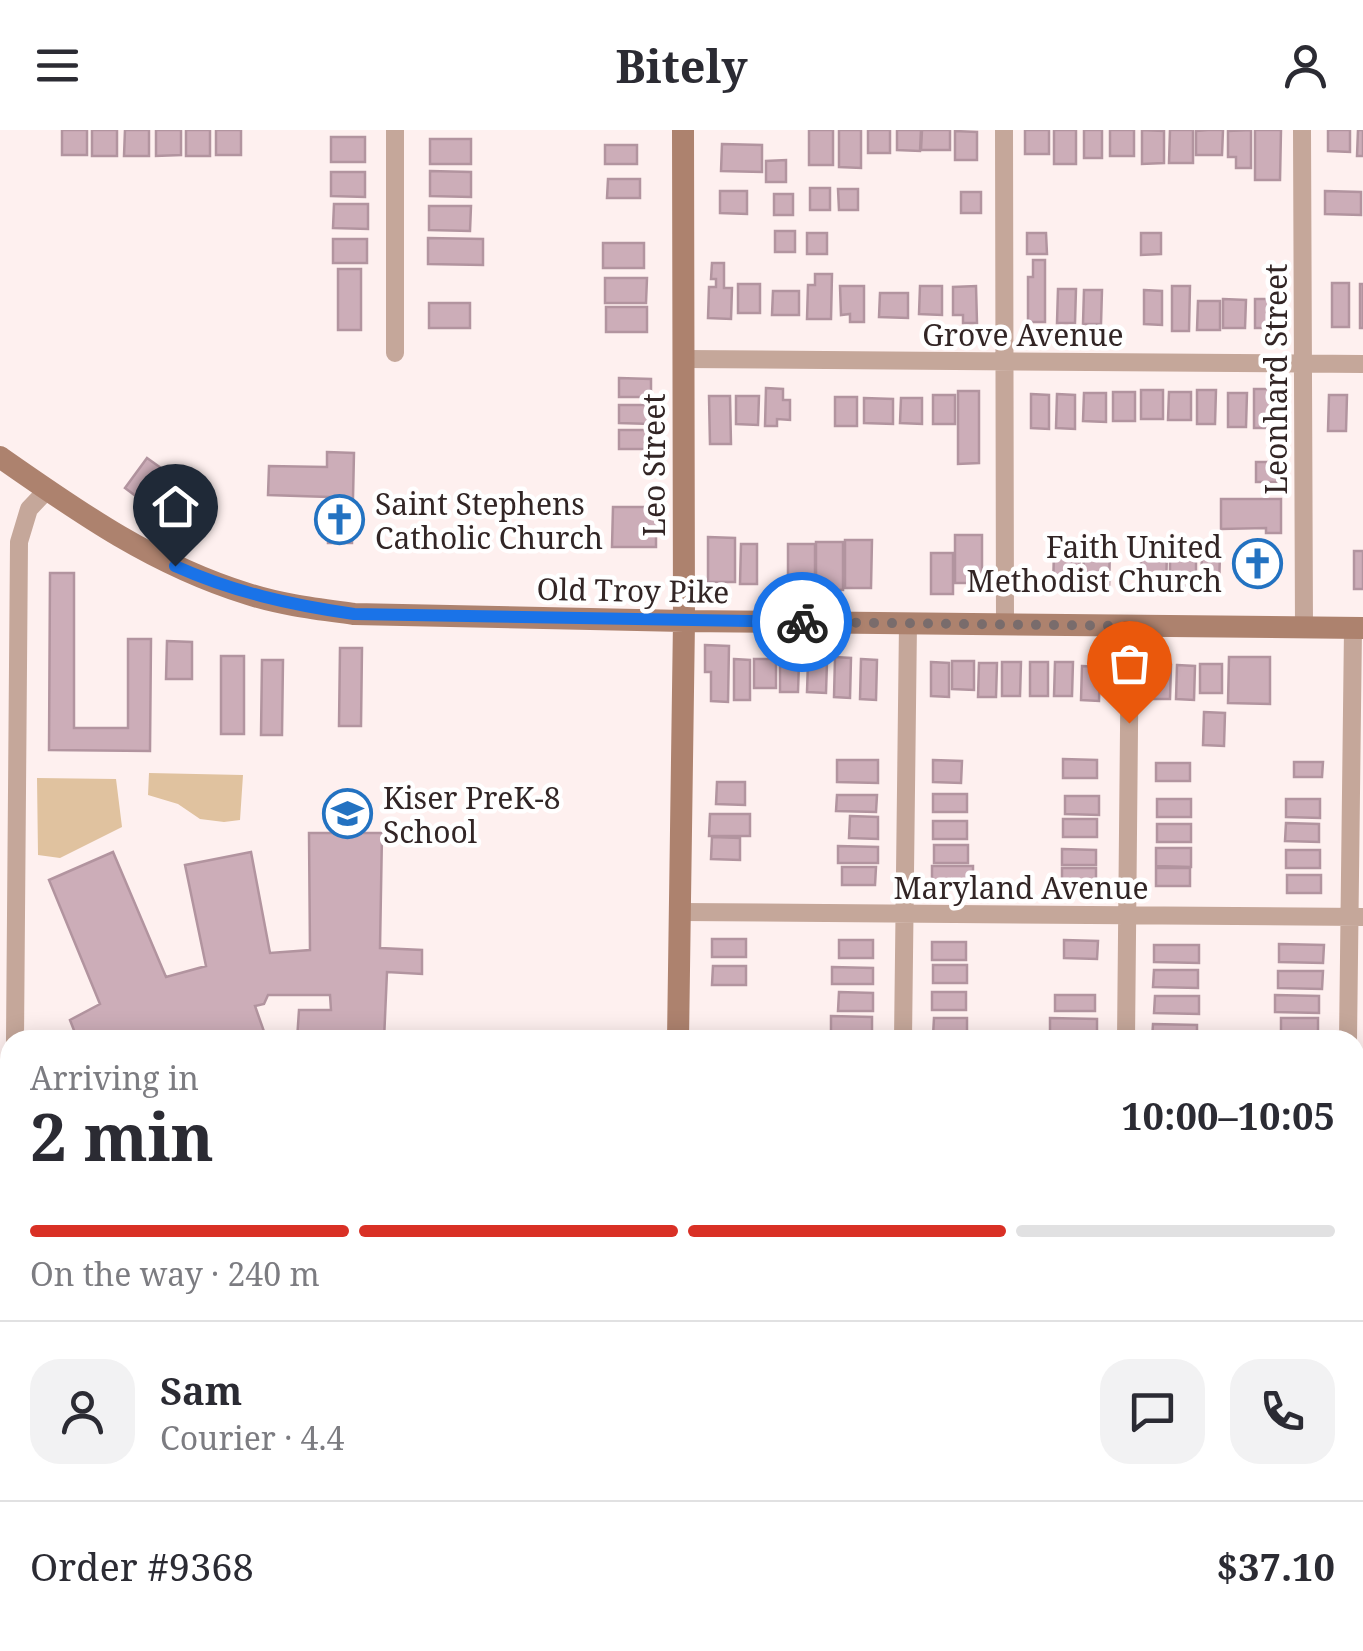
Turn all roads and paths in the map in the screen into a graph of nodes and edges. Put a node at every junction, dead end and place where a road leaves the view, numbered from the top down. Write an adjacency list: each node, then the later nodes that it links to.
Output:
1 (394, 130): 5 (street)
2 (683, 130): 6 (main road, Leo Street)
3 (1004, 130): 7 (street)
4 (1302, 130): 8 (street, Leonhard Street)
5 (394, 353)
6 (683, 358): 7 (street, Grove Avenue); 12 (main road, Leo Street)
7 (1004, 361): 8 (street, Grove Avenue); 14 (street)
8 (1302, 364): 9 (street, Grove Avenue); 16 (street, Leonhard Street)
9 (1363, 364)
10 (0, 457): 11 (main road, Old Troy Pike)
11 (47, 490): 12 (main road, Old Troy Pike); 18 (street)
12 (684, 620): 13 (main road, Old Troy Pike); 19 (main road, Leo Street)
13 (908, 623): 14 (main road, Old Troy Pike); 20 (street)
14 (1005, 624): 15 (main road, Old Troy Pike)
15 (1130, 626): 16 (main road, Old Troy Pike); 21 (street)
16 (1304, 627): 17 (main road, Old Troy Pike)
17 (1358, 628): 22 (street)
18 (8, 858): 23 (street)
19 (680, 912): 20 (street, Maryland Avenue); 24 (main road, Leo Street)
20 (905, 913): 21 (street, Maryland Avenue); 25 (street)
21 (1128, 915): 22 (street, Maryland Avenue); 26 (street)
22 (1356, 917): 27 (street)
23 (15, 1030)
24 (678, 1030)
25 (903, 1030)
26 (1126, 1030)
27 (1349, 1030)

